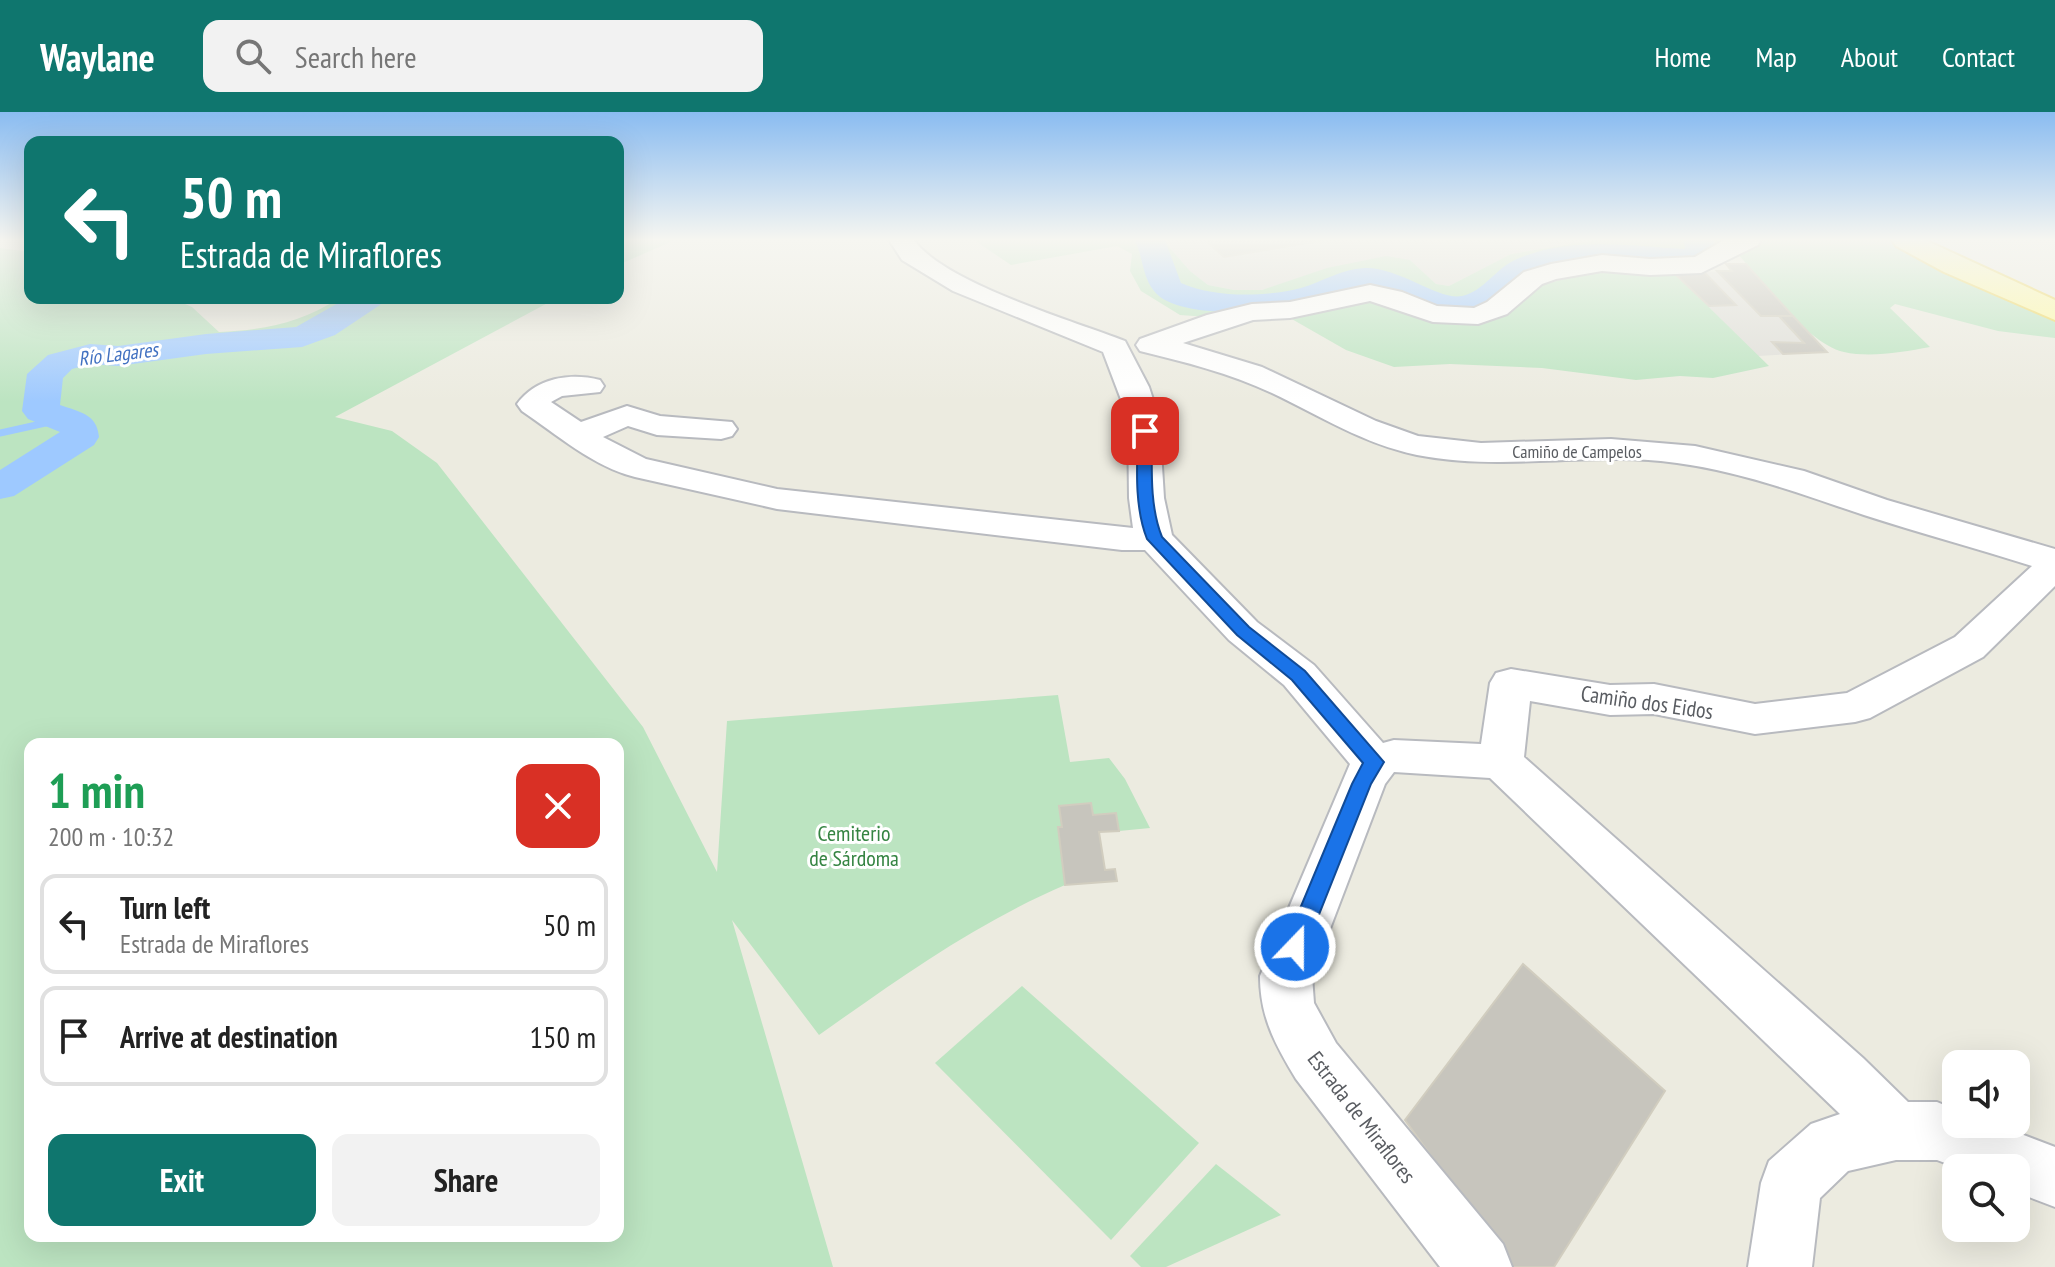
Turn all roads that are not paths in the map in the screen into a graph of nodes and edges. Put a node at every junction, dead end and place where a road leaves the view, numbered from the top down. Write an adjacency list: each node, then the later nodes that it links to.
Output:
1 (983, 294): 7 (street)
2 (1366, 294): 7 (street)
3 (1374, 294): 4 (street)
4 (1514, 294)
5 (2017, 294): 6 (main road)
6 (2055, 311)
7 (1133, 346): 11 (street); 12 (street, Camiño de Campelos)
8 (589, 386): 10 (street)
9 (721, 429): 10 (street)
10 (585, 437): 11 (street)
11 (1155, 539): 13 (street)
12 (2055, 563): 14 (street, Camiño dos Eidos)
13 (1374, 762): 14 (street); 17 (street, Estrada de Miraflores)
14 (1501, 762): 15 (street)
15 (1896, 1131): 16 (street); 18 (street)
16 (2055, 1177)
17 (1480, 1267)
18 (1780, 1267)

